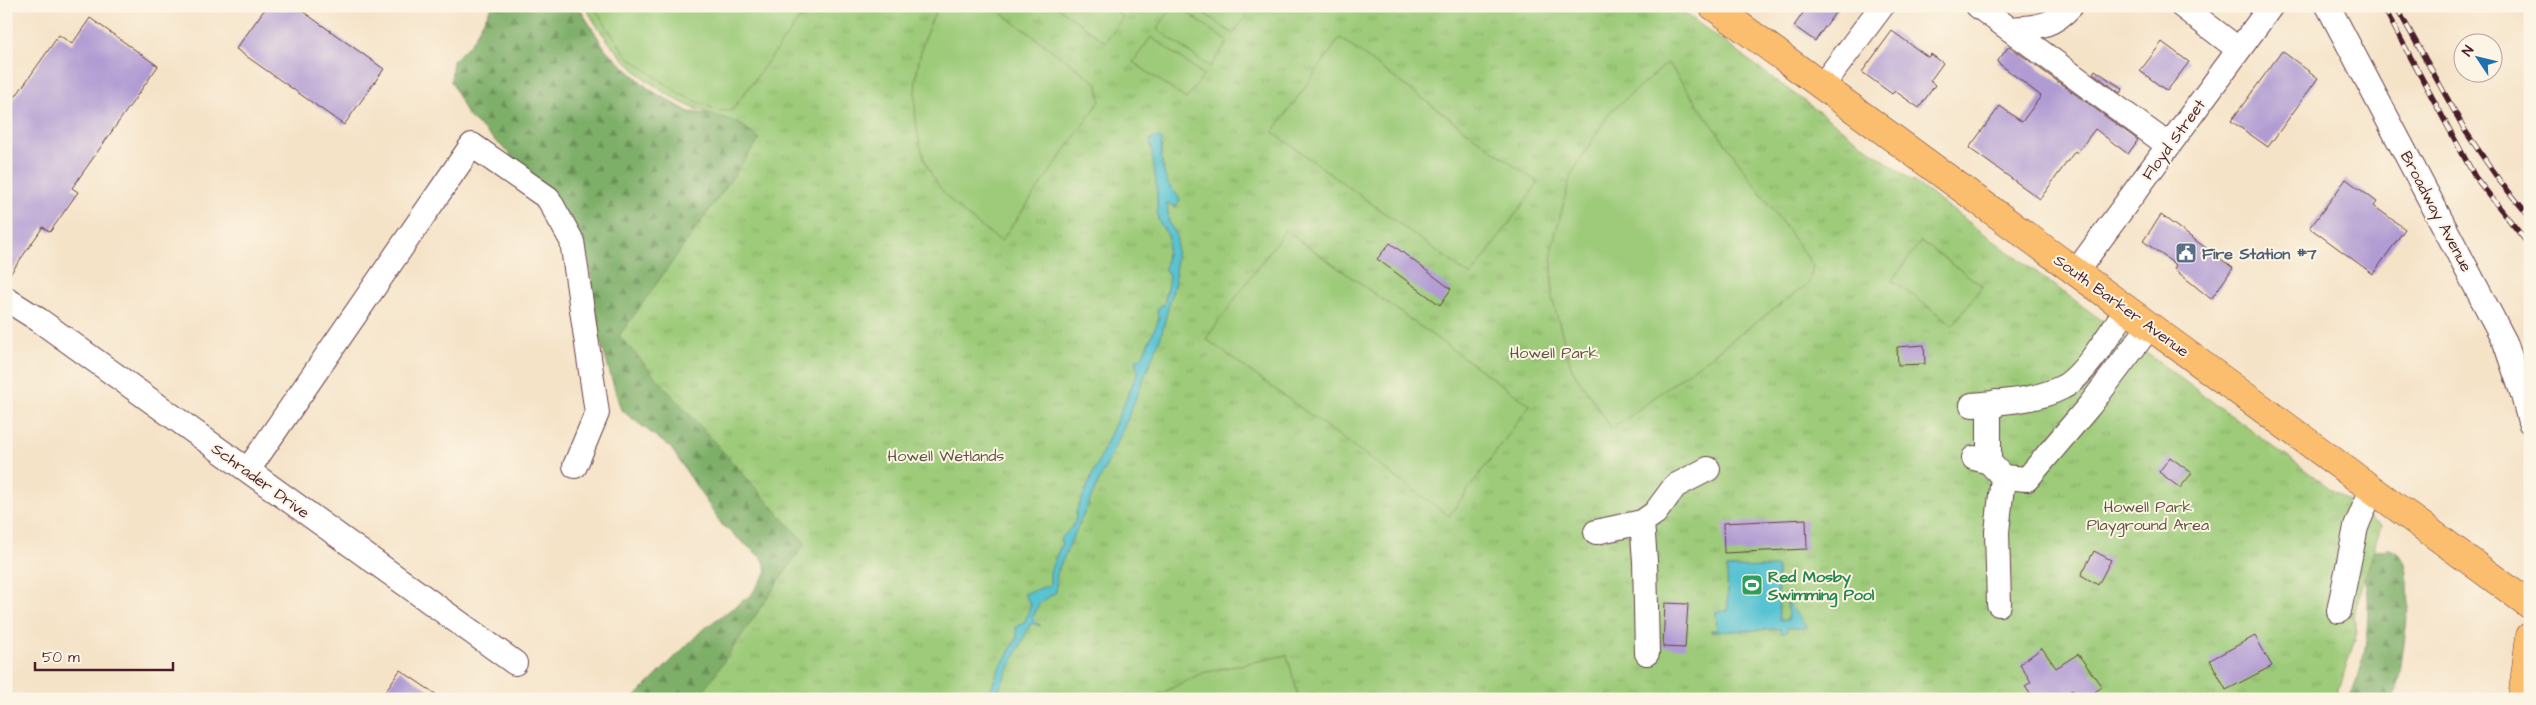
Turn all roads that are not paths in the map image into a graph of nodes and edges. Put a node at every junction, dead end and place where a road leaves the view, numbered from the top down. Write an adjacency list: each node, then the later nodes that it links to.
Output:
1 (1713, 6): 10 (main road, South Barker Avenue)
2 (1882, 6): 10 (street)
3 (1978, 6): 8 (street)
4 (2070, 6): 8 (street)
5 (2182, 6): 9 (street)
6 (2271, 6): 9 (street, Floyd Street)
7 (2328, 6): 18 (street, Broadway Avenue)
8 (2009, 29): 11 (street)
9 (2238, 49): 11 (street, Floyd Street)
10 (1822, 86): 12 (main road, South Barker Avenue)
11 (2168, 145): 12 (street, Floyd Street)
12 (2076, 272): 14 (main road, South Barker Avenue)
13 (6, 299): 22 (street, Schrader Drive)
14 (2127, 309): 15 (main road, South Barker Avenue); 16 (street)
15 (2150, 326): 20 (street); 23 (main road, South Barker Avenue)
16 (1996, 402): 17 (street); 20 (street)
17 (1972, 405)
18 (2530, 422)
19 (574, 466): 22 (street)
20 (1988, 466): 26 (street)
21 (1708, 469): 24 (street)
22 (248, 470): 31 (street, Schrader Drive)
23 (2372, 489): 27 (main road, South Barker Avenue); 28 (street)
24 (1642, 522): 25 (street); 30 (street)
25 (1596, 532)
26 (1999, 604)
27 (2530, 605)
28 (2339, 611)
29 (2530, 636): 32 (main road)
30 (1647, 653)
31 (515, 663)
32 (2522, 699)

